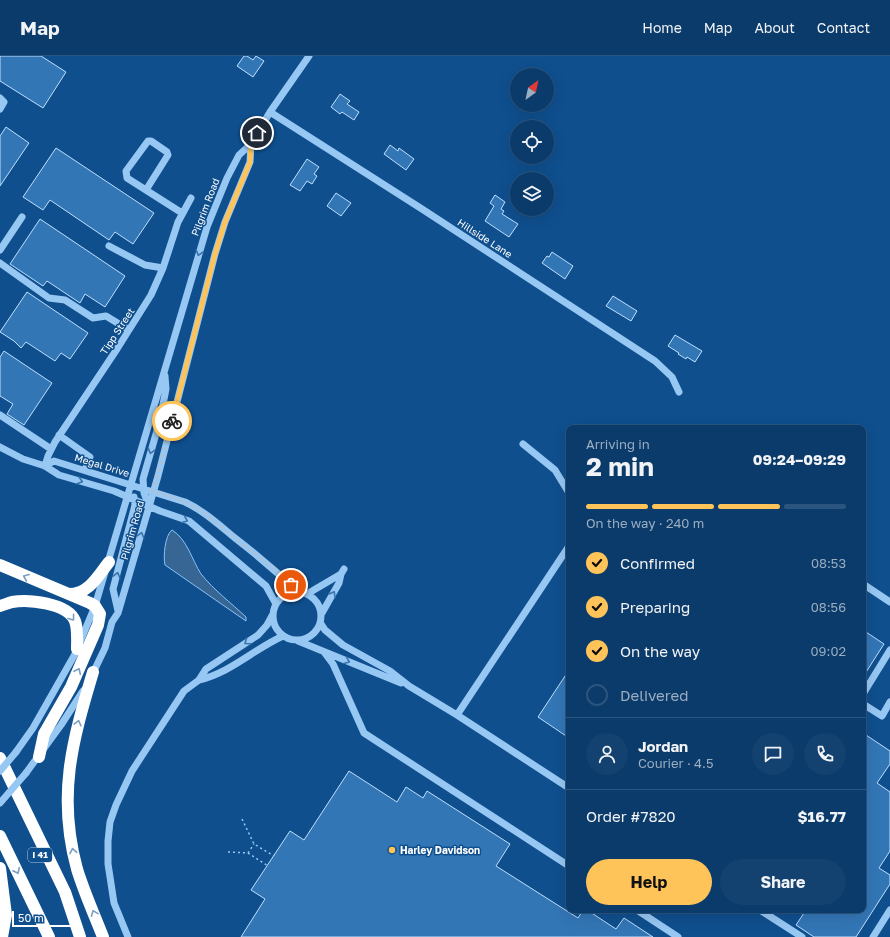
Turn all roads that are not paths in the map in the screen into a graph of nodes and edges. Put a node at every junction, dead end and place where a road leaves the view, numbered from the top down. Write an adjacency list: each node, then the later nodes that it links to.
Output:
1 (308, 56): 4 (street, Pilgrim Road)
2 (0, 98): 3 (street)
3 (0, 109)
4 (270, 112): 5 (street, Pilgrim Road); 16 (street, Hillside Lane)
5 (251, 144): 15 (street, Pilgrim Road, one-way to 15); 27 (street, Pilgrim Road)
6 (146, 190): 6 (street); 8 (street)
7 (191, 198): 8 (street, Tipp Street)
8 (182, 213): 13 (street, Tipp Street)
9 (22, 217): 11 (street)
10 (109, 246): 13 (street)
11 (0, 250)
12 (0, 263): 14 (street)
13 (163, 268): 14 (street, Tipp Street)
14 (129, 330): 18 (street, Tipp Street)
15 (164, 372): 24 (street, Pilgrim Road); 25 (street, one-way to 25)
16 (679, 392)
17 (0, 415): 21 (street)
18 (59, 435): 21 (street, Tipp Street); 23 (street)
19 (523, 444): 26 (street)
20 (0, 447): 22 (street, Megal Drive)
21 (51, 449): 22 (street, Tipp Street)
22 (45, 466): 23 (street, Megal Drive); 28 (street, Megal Drive, one-way to 28)
23 (85, 470): 24 (street, Megal Drive)
24 (131, 485): 25 (street, Megal Drive); 28 (street, Pilgrim Road); 29 (street)
25 (143, 488): 27 (street, Megal Drive); 30 (street)
26 (566, 488)
27 (153, 491): 30 (street, Pilgrim Road); 35 (street, Megal Drive)
28 (128, 497): 29 (street, Megal Drive); 32 (street, Pilgrim Road)
29 (135, 501): 30 (street, Megal Drive); 42 (street, one-way to 29)
30 (149, 506): 39 (street, Megal Drive, one-way to 39); 42 (street, Pilgrim Road, one-way to 30)
31 (566, 551): 57 (street)
32 (109, 562): 36 (highway); 41 (street, Pilgrim Road)
33 (0, 565): 36 (highway, one-way to 33)
34 (866, 586): 38 (street)
35 (298, 592): 37 (street); 39 (street)
36 (68, 594): 41 (highway)
37 (307, 594): 43 (street); 43 (street, one-way to 37)
38 (890, 602)
39 (276, 604): 44 (street)
40 (0, 606): 48 (highway, one-way to 48)
41 (94, 606): 48 (street, Pilgrim Road); 58 (highway, one-way to 41)
42 (118, 613): 51 (street, Pilgrim Road)
43 (322, 613): 45 (street)
44 (273, 614): 46 (street); 52 (street, one-way to 52)
45 (321, 624): 47 (street); 53 (street)
46 (284, 636): 47 (street); 52 (street)
47 (298, 641): 50 (street)
48 (77, 649): 60 (street, Pilgrim Road, bridge)
49 (890, 650): 54 (street)
50 (324, 652): 53 (street, one-way to 53); 64 (street)
51 (93, 672): 58 (street, Pilgrim Road); 72 (highway, one-way to 51)
52 (199, 680): 73 (street)
53 (409, 686): 57 (street)
54 (866, 689)
55 (890, 702): 56 (street)
56 (866, 706)
57 (457, 715): 61 (street)
58 (39, 756): 62 (street, Pilgrim Road, bridge)
59 (0, 758): 71 (highway)
60 (0, 772): 71 (highway, I 41)
61 (566, 786)
62 (0, 804)
63 (0, 836): 70 (highway, I 41, one-way to 70)
64 (566, 864)
65 (0, 868): 69 (highway)
66 (890, 910): 76 (street)
67 (642, 913): 74 (street)
68 (765, 913): 75 (street)
69 (2, 937)
70 (49, 937)
71 (80, 937)
72 (103, 937)
73 (128, 937)
74 (678, 937)
75 (802, 937)
76 (873, 937)

